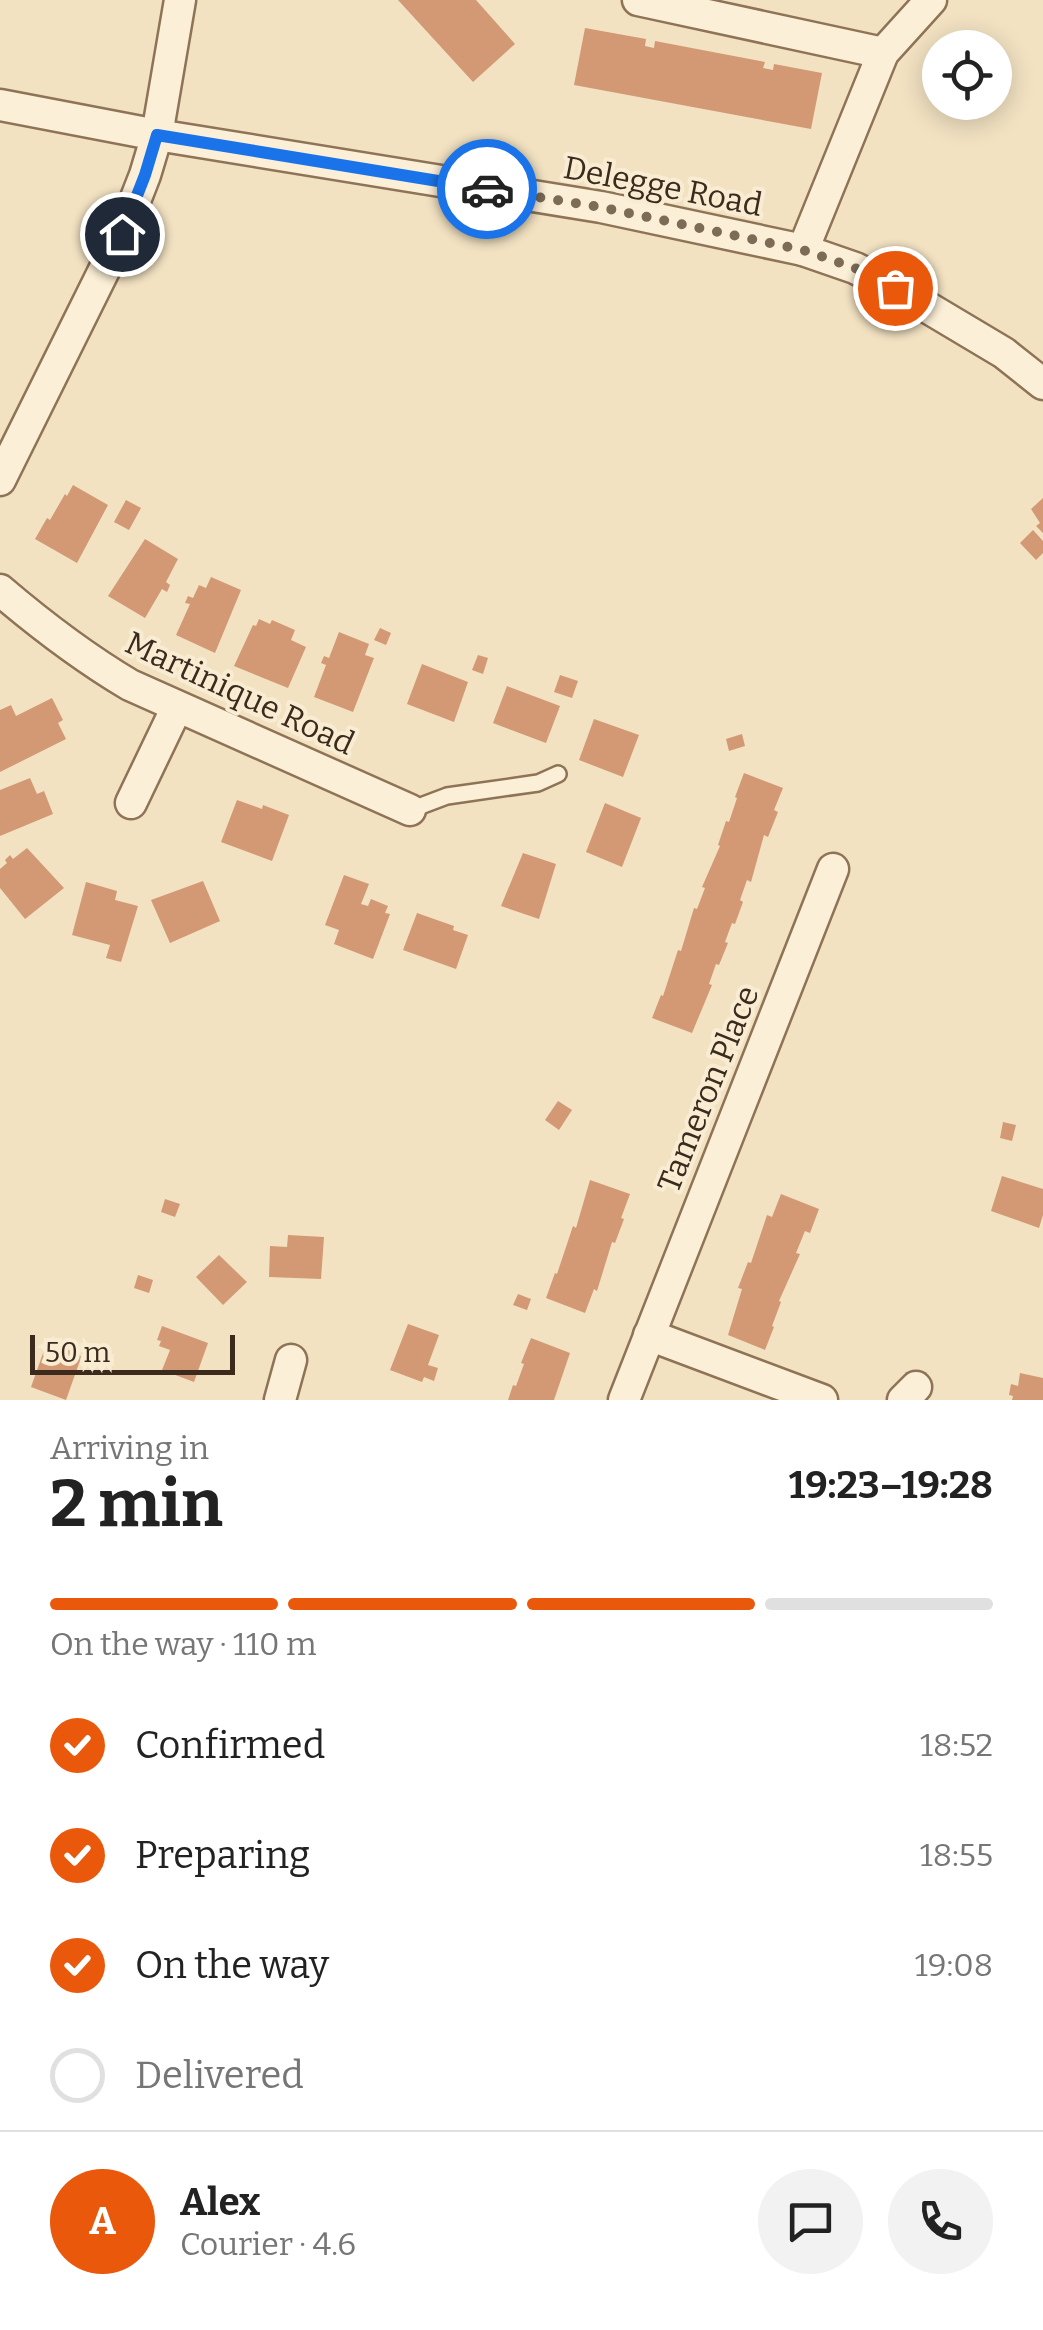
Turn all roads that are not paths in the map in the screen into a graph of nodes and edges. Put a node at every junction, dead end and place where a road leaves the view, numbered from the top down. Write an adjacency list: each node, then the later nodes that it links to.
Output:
1 (180, 0): 6 (street)
2 (638, 0): 4 (street)
3 (930, 0): 4 (street)
4 (883, 53): 7 (street)
5 (0, 105): 6 (street, Delegge Road)
6 (157, 135): 7 (street, Delegge Road); 9 (street)
7 (803, 250): 8 (street, Delegge Road)
8 (1043, 384)
9 (0, 480)
10 (0, 590): 11 (street, Martinique Road)
11 (176, 707): 13 (street); 14 (street, Martinique Road)
12 (558, 774): 14 (lane)
13 (131, 802)
14 (410, 810)
15 (833, 869): 16 (street, Tameron Place)
16 (649, 1334): 19 (street, Tameron Place); 20 (street)
17 (292, 1360): 18 (street)
18 (280, 1400)
19 (624, 1400)
20 (822, 1400)

